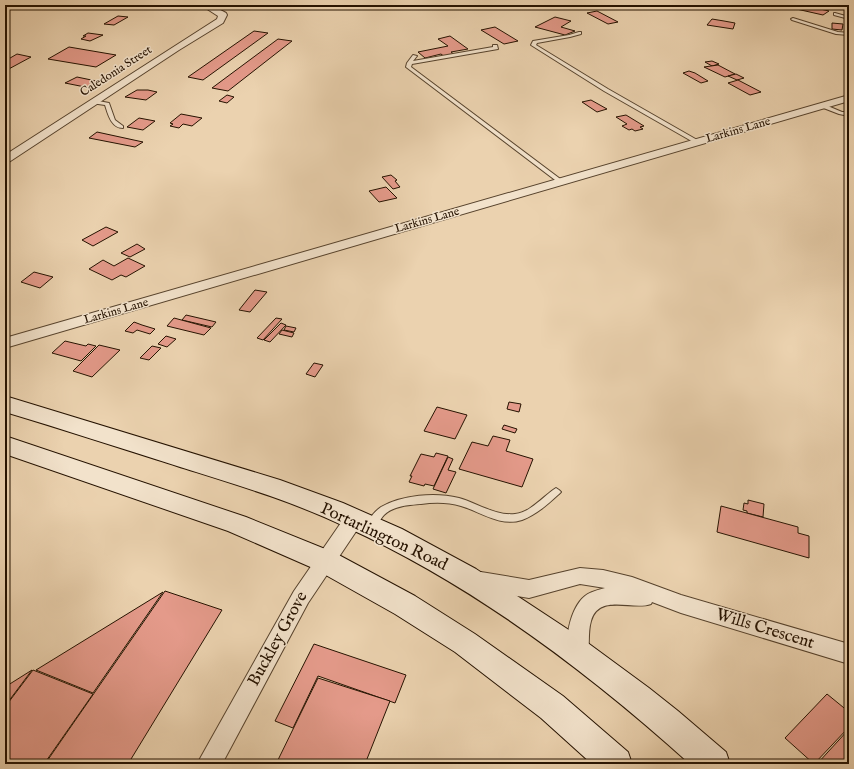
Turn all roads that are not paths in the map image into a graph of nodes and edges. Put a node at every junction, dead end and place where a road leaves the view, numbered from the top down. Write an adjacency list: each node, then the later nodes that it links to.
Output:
1 (205, 5): 11 (street, Caledonia Street)
2 (835, 14): 3 (lane)
3 (849, 18)
4 (793, 19): 6 (lane)
5 (579, 32): 15 (lane)
6 (849, 34)
7 (494, 46): 9 (lane)
8 (415, 56): 9 (lane)
9 (409, 63): 17 (lane)
10 (848, 99): 12 (street, Larkins Lane)
11 (93, 102): 14 (lane); 16 (street, Caledonia Street)
12 (823, 106): 13 (lane); 15 (street, Larkins Lane)
13 (849, 114)
14 (121, 127)
15 (697, 142): 17 (street, Larkins Lane)
16 (5, 160)
17 (561, 182): 18 (street, Larkins Lane)
18 (5, 343)
19 (5, 404): 22 (main road, Portarlington Road)
20 (5, 445): 23 (main road)
21 (556, 492): 22 (lane)
22 (362, 523): 23 (street, Buckley Grove); 24 (main road, Portarlington Road)
23 (325, 562): 28 (street, Buckley Grove); 29 (main road)
24 (472, 580): 25 (street, Wills Crescent); 26 (main road, Portarlington Road)
25 (681, 604): 26 (street, Wills Crescent); 27 (street, Wills Crescent)
26 (578, 653): 30 (main road, Portarlington Road)
27 (849, 654)
28 (209, 764)
29 (616, 764)
30 (714, 764)

